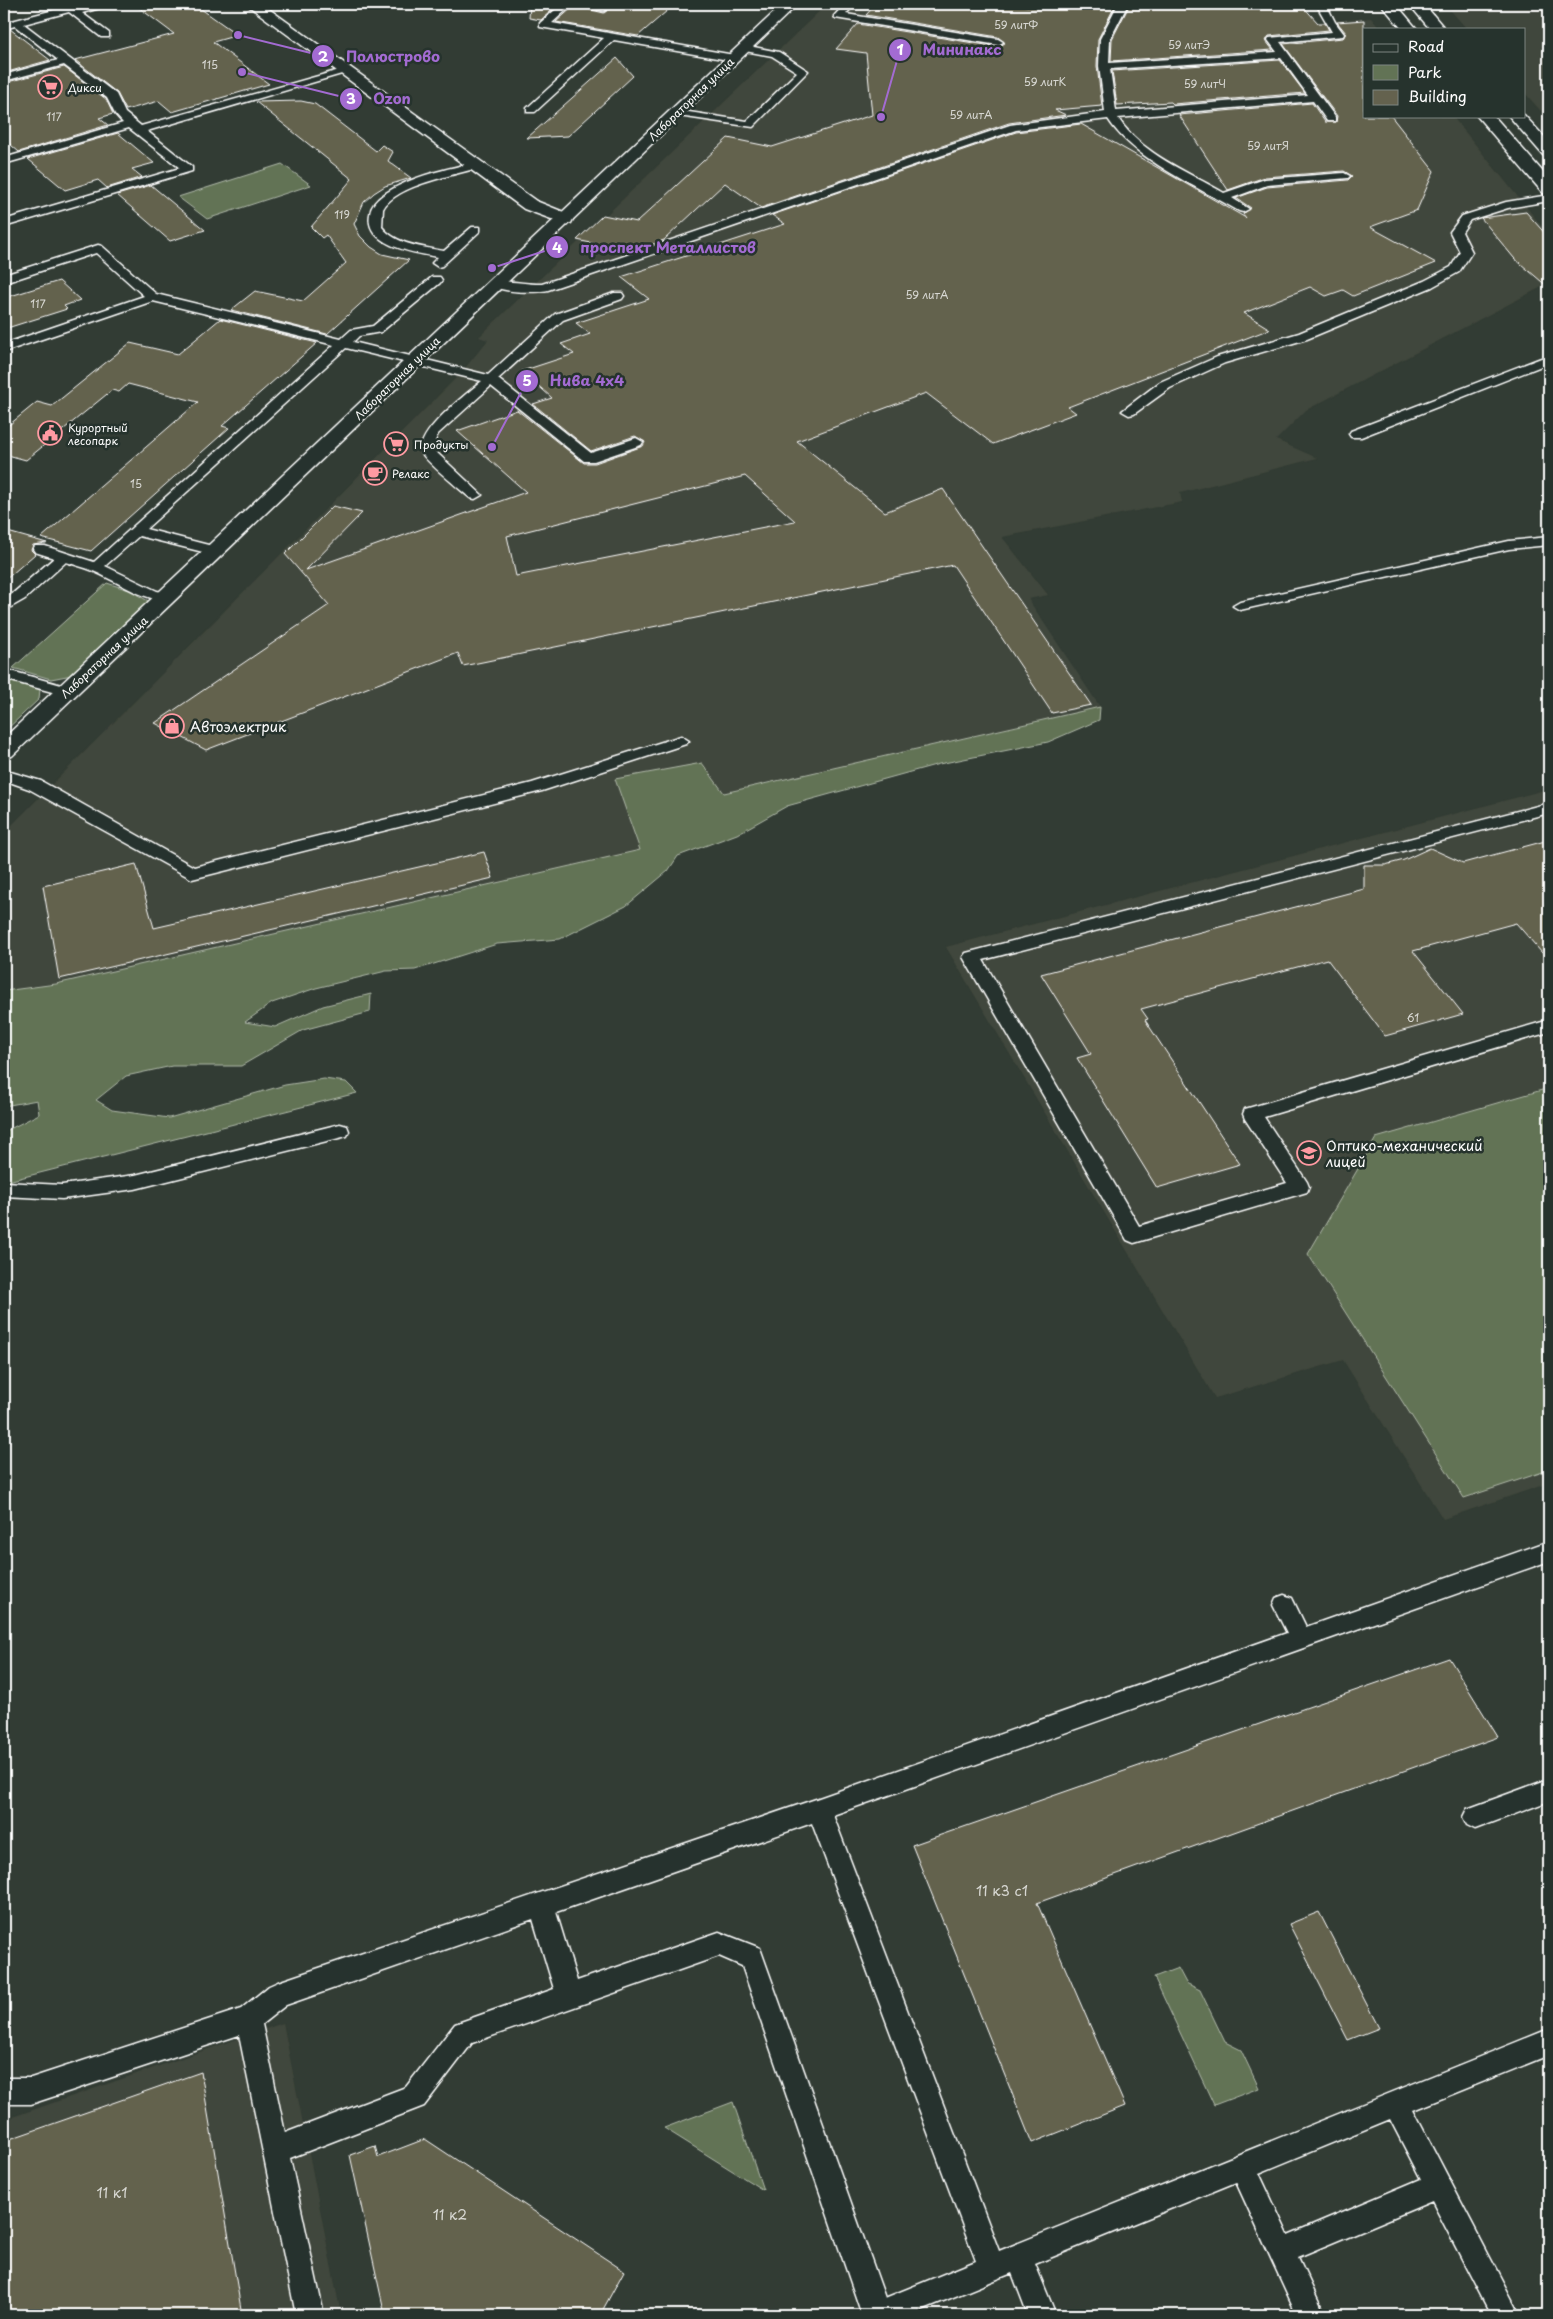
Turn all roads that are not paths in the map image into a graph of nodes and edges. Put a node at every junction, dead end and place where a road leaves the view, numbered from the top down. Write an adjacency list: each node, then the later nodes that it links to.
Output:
1 (88, 4): 13 (lane)
2 (103, 4): 17 (lane)
3 (253, 4): 24 (street)
4 (568, 4): 18 (lane)
5 (580, 4): 6 (lane)
6 (609, 4)
7 (791, 4): 20 (street, Лабораторная улица)
8 (850, 4): 19 (lane)
9 (1123, 4): 23 (lane)
10 (1321, 4): 21 (lane)
11 (1388, 4): 15 (street)
12 (1416, 4): 16 (street)
13 (17, 23): 14 (lane); 22 (lane)
14 (4, 26)
15 (1409, 28)
16 (1437, 28)
17 (105, 35)
18 (612, 37): 20 (lane); 27 (lane)
19 (998, 42)
20 (739, 53): 28 (street, Лабораторная улица); 28 (lane)
21 (1284, 55): 23 (lane); 26 (lane)
22 (66, 61): 25 (lane); 33 (lane)
23 (1104, 66): 29 (lane)
24 (347, 71): 33 (lane); 36 (street)
25 (4, 78)
26 (1315, 98): 29 (lane); 32 (lane)
27 (531, 110)
28 (676, 113): 42 (street, Лабораторная улица)
29 (1111, 114): 39 (lane); 49 (lane)
30 (1487, 118): 38 (street)
31 (1519, 118): 34 (street)
32 (1330, 119)
33 (135, 127): 35 (lane); 43 (lane)
34 (1549, 152)
35 (4, 161)
36 (477, 165): 42 (street); 45 (lane)
37 (1344, 176): 39 (lane)
38 (1549, 189)
39 (1222, 197): 41 (lane)
40 (1549, 198): 57 (lane)
41 (1243, 209)
42 (565, 219): 49 (street, Лабораторная улица)
43 (4, 224)
44 (476, 229): 45 (lane)
45 (447, 255): 46 (lane)
46 (436, 265)
47 (4, 279): 51 (lane)
48 (436, 280): 52 (lane)
49 (497, 284): 55 (street, Лабораторная улица)
50 (618, 296): 56 (lane)
51 (152, 297): 52 (lane); 53 (lane)
52 (342, 345): 55 (lane); 61 (lane)
53 (4, 348)
54 (1549, 359): 58 (lane)
55 (414, 362): 56 (lane); 64 (street, Лабораторная улица)
56 (490, 379): 59 (lane); 60 (lane)
57 (1129, 411)
58 (1356, 434)
59 (636, 442)
60 (475, 494)
61 (137, 531): 64 (lane); 66 (lane)
62 (1549, 541): 68 (lane)
63 (40, 549): 65 (lane)
64 (215, 551): 67 (street, Лабораторная улица)
65 (65, 556): 66 (lane); 69 (lane)
66 (96, 567): 67 (lane)
67 (166, 597): 71 (street, Лабораторная улица)
68 (1240, 606)
69 (4, 607)
70 (4, 674): 71 (lane)
71 (67, 691): 73 (street, Лабораторная улица)
72 (681, 741): 74 (lane)
73 (4, 752)
74 (4, 775)
75 (1549, 808): 76 (lane)
76 (1549, 1026)
77 (340, 1131): 78 (lane)
78 (4, 1188)
79 (1549, 1551): 81 (lane)
80 (1284, 1605): 81 (lane)
81 (1301, 1639): 83 (lane)
82 (1549, 1790): 84 (lane)
83 (819, 1809): 85 (lane); 96 (lane)
84 (1475, 1817)
85 (541, 1904): 86 (lane); 87 (lane)
86 (569, 1996): 91 (lane); 98 (lane)
87 (248, 2019): 89 (lane); 91 (lane)
88 (1549, 2042): 90 (lane)
89 (4, 2091)
90 (1396, 2104): 92 (lane); 93 (lane)
91 (276, 2150): 97 (lane)
92 (1242, 2166): 94 (lane); 95 (lane)
93 (1438, 2186): 94 (lane); 101 (lane)
94 (1281, 2251): 100 (lane)
95 (1019, 2257): 96 (lane); 99 (lane)
96 (992, 2268): 98 (lane)
97 (310, 2315)
98 (876, 2315)
99 (1042, 2315)
100 (1311, 2315)
101 (1506, 2315)

